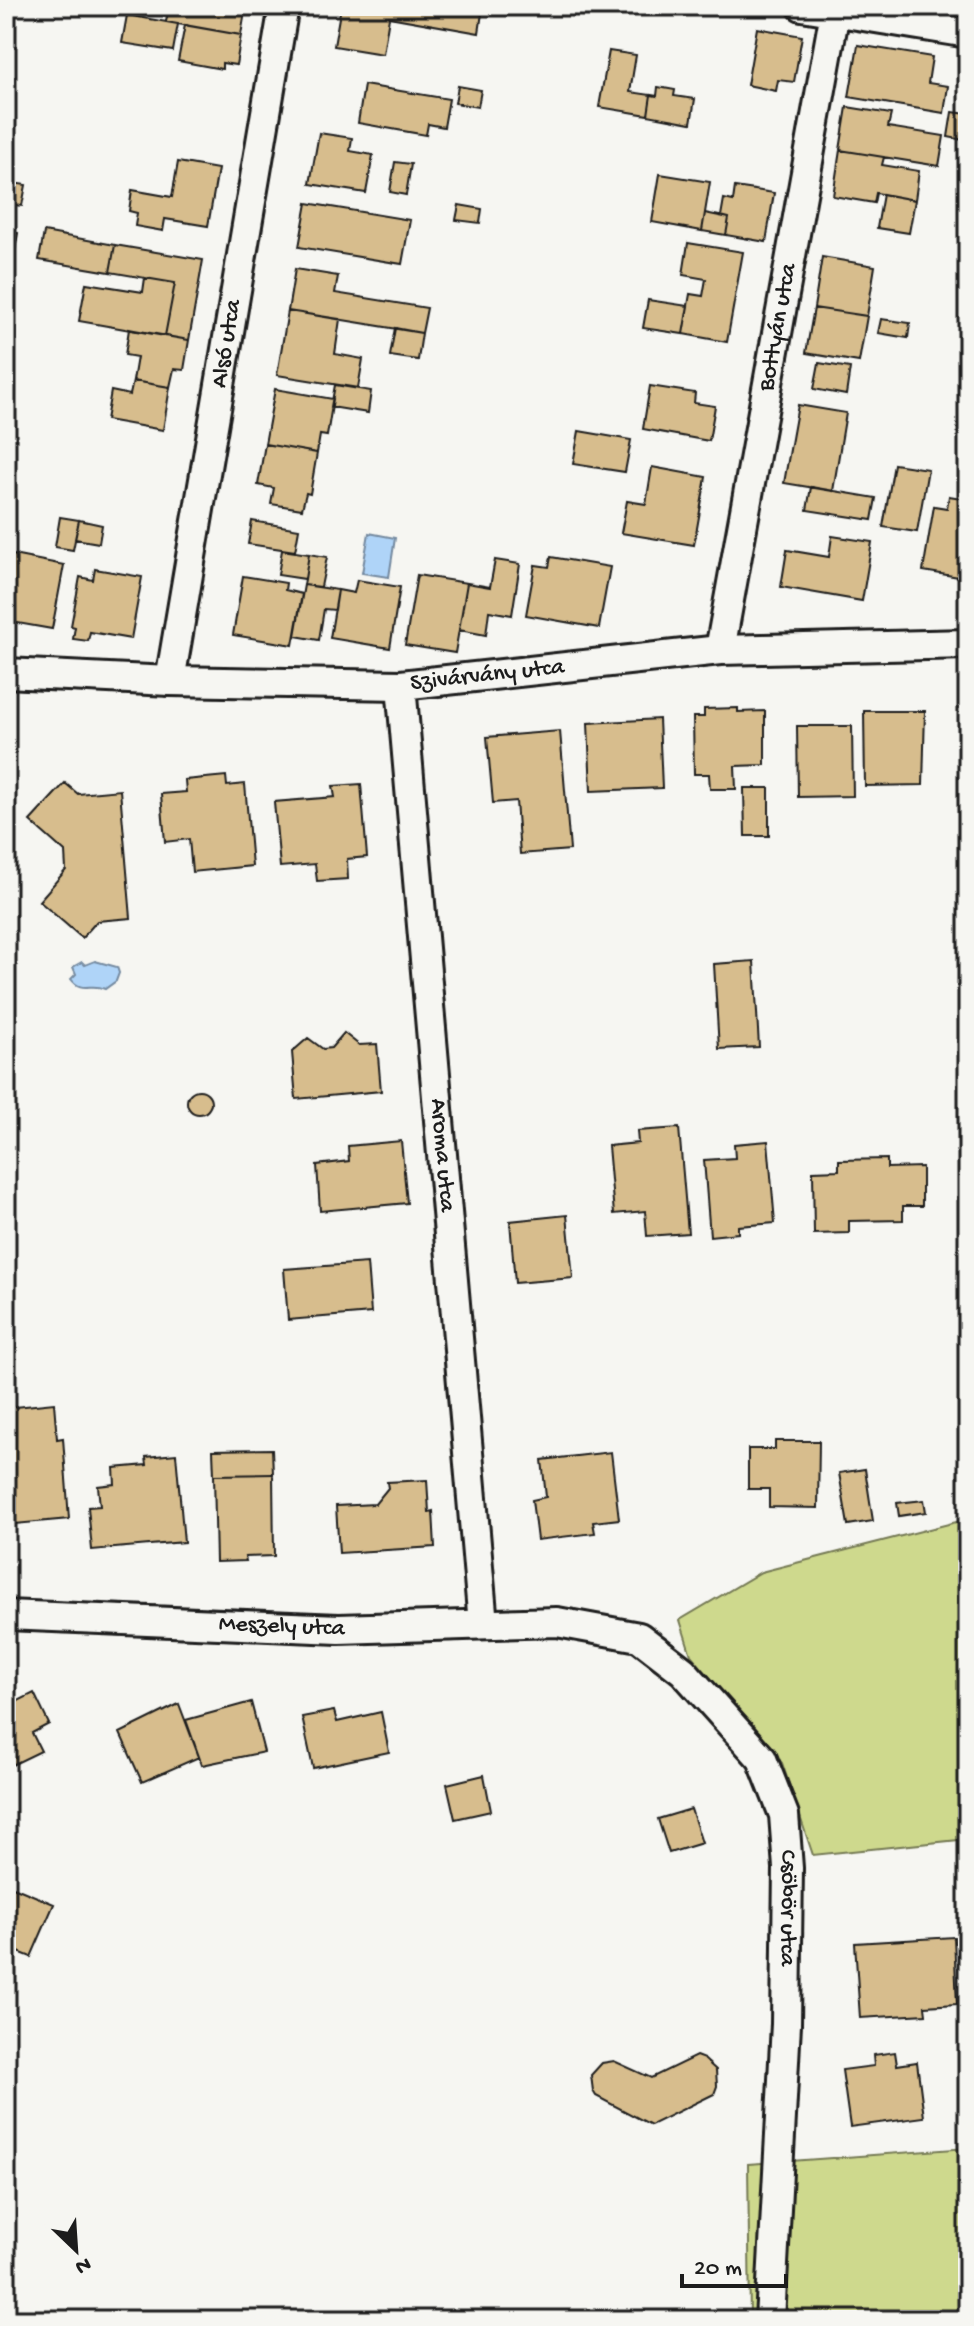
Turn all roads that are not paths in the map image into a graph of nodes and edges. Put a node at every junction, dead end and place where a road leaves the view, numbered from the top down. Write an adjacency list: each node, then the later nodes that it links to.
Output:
1 (284, 6): 8 (street, Alsó utca)
2 (802, 6): 3 (street)
3 (836, 9): 4 (street); 6 (street, Bottyán utca)
4 (968, 33)
5 (968, 644): 6 (street, Szivárvány utca)
6 (720, 650): 9 (street, Szivárvány utca)
7 (6, 673): 8 (street, Szivárvány utca)
8 (170, 681): 9 (street, Szivárvány utca)
9 (401, 685): 12 (street, Aroma utca)
10 (6, 1615): 12 (street, Meszely utca)
11 (557, 1622): 12 (street, Meszely utca); 13 (street, Csöbör utca)
12 (483, 1624)
13 (770, 2320)

